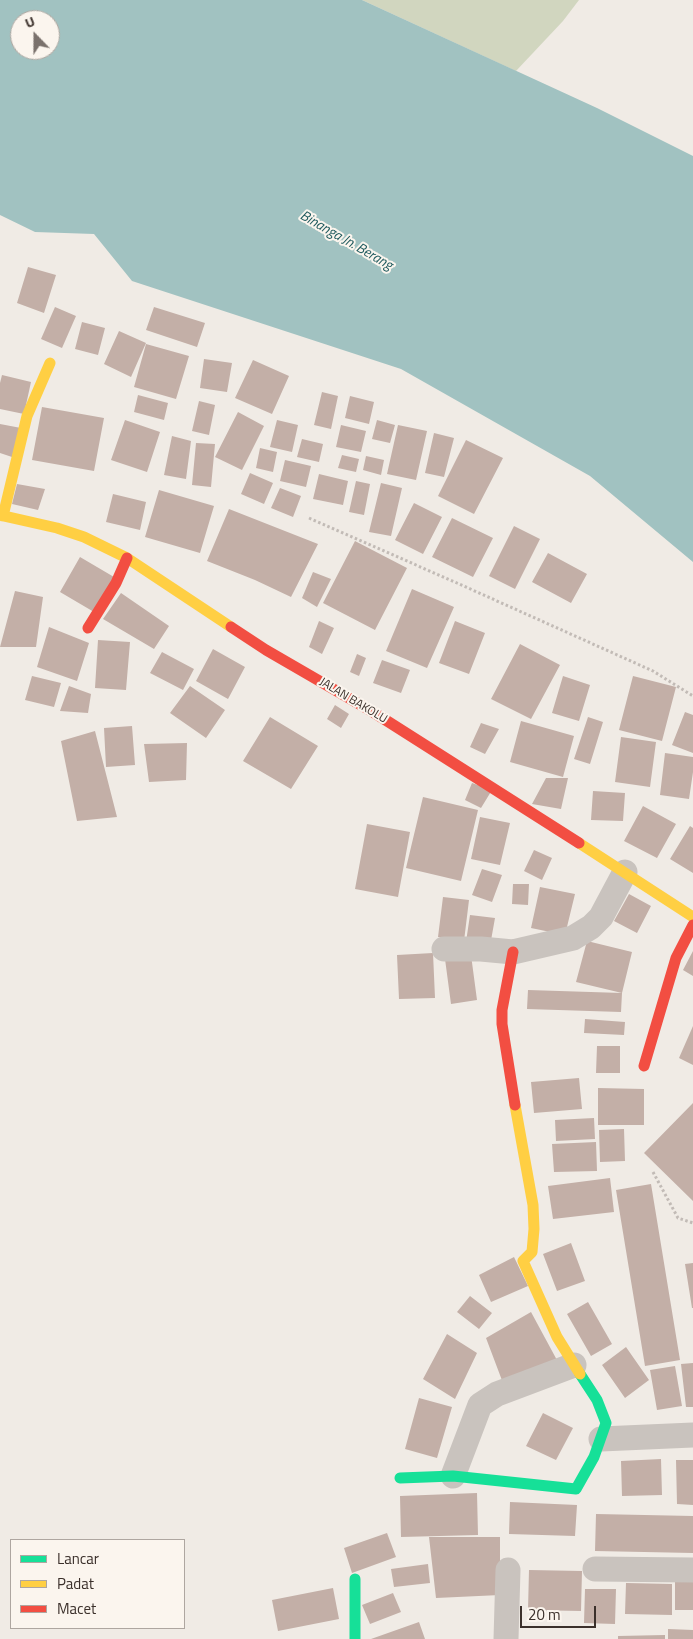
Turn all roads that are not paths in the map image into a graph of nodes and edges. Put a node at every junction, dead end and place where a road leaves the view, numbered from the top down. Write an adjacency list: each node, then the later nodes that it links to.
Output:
1 (50, 363): 2 (street)
2 (1, 515): 3 (street, JALAN BAKOLU)
3 (127, 558): 4 (street); 5 (street, JALAN BAKOLU)
4 (88, 628)
5 (625, 872): 6 (street, JALAN BAKOLU); 9 (street)
6 (693, 917)
7 (693, 925): 10 (street)
8 (444, 949): 9 (street)
9 (513, 952): 11 (street)
10 (644, 1066)
11 (574, 1365): 13 (street); 14 (street)
12 (693, 1436): 13 (street)
13 (601, 1439): 14 (street)
14 (453, 1476): 15 (street)
15 (400, 1478)
16 (595, 1569): 18 (street)
17 (508, 1570): 21 (street)
18 (693, 1570)
19 (354, 1579): 20 (street)
20 (355, 1639)
21 (506, 1639)

